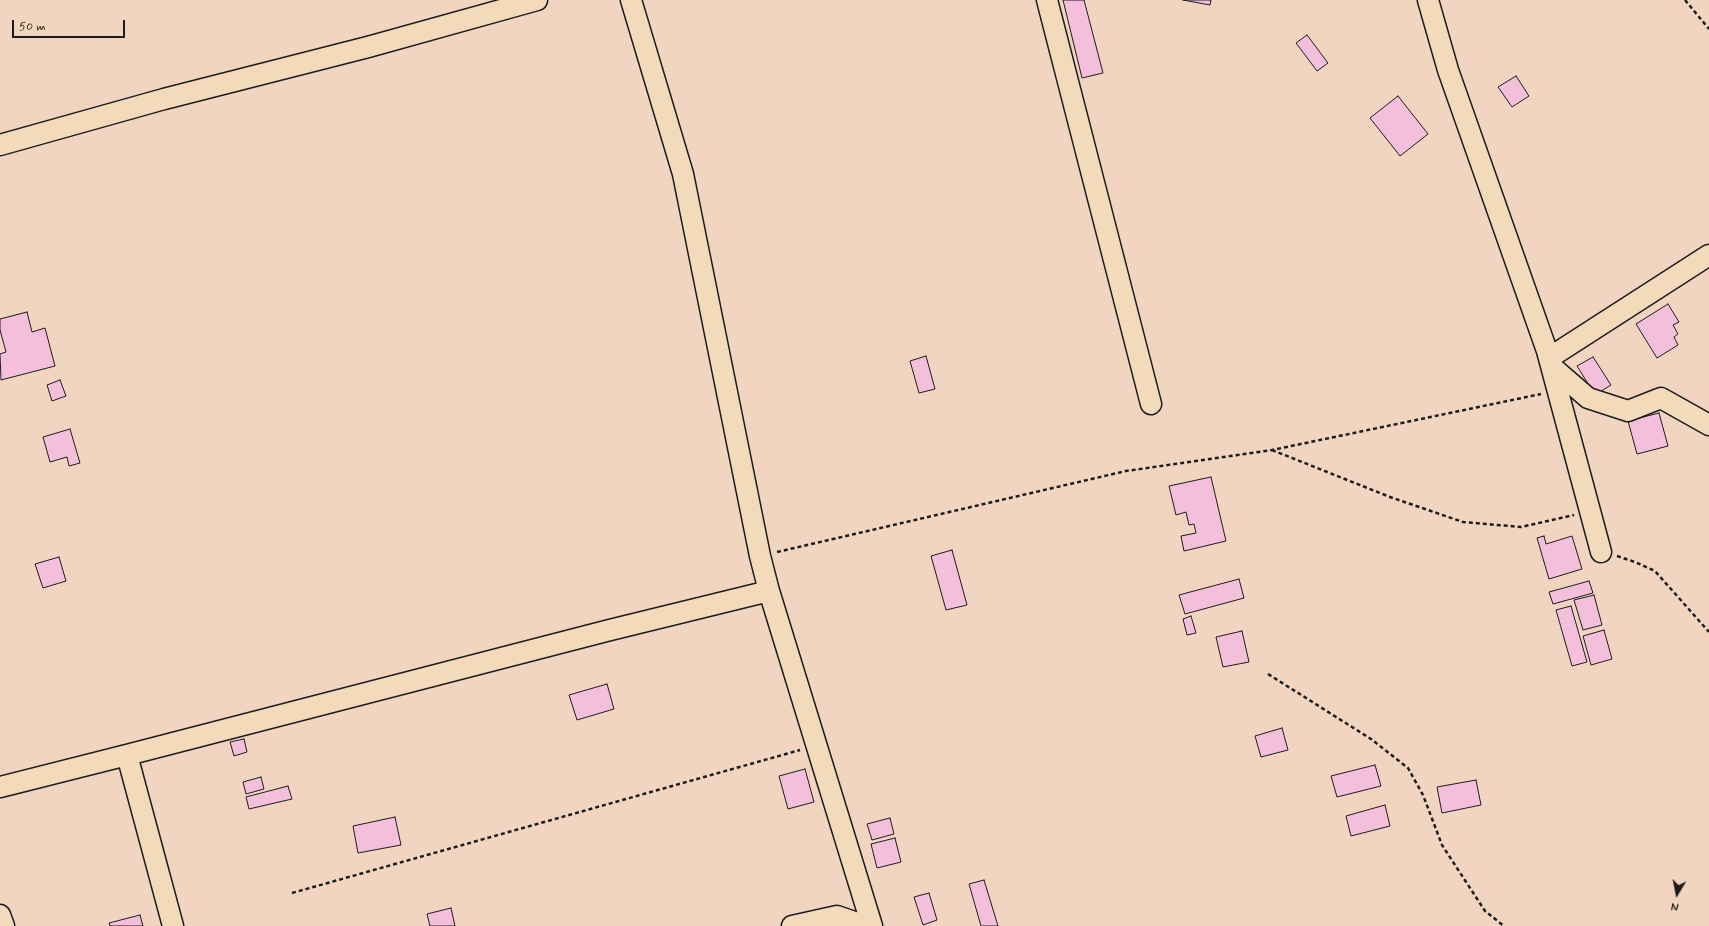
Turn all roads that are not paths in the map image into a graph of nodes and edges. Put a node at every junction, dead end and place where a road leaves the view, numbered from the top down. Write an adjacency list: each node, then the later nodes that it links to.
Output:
1 (537, 0): 5 (street)
2 (631, 0): 11 (street)
3 (1047, 0): 8 (street)
4 (1428, 0): 7 (street)
5 (0, 145)
6 (1709, 255): 7 (street)
7 (1550, 362): 9 (street); 10 (street)
8 (1151, 404)
9 (1709, 425)
10 (1601, 552)
11 (769, 591): 12 (street); 19 (street)
12 (127, 756): 13 (street); 16 (street)
13 (0, 787)
14 (0, 915): 15 (street)
15 (4, 926)
16 (173, 926)
17 (792, 926): 18 (street)
18 (866, 926)
19 (872, 926)

